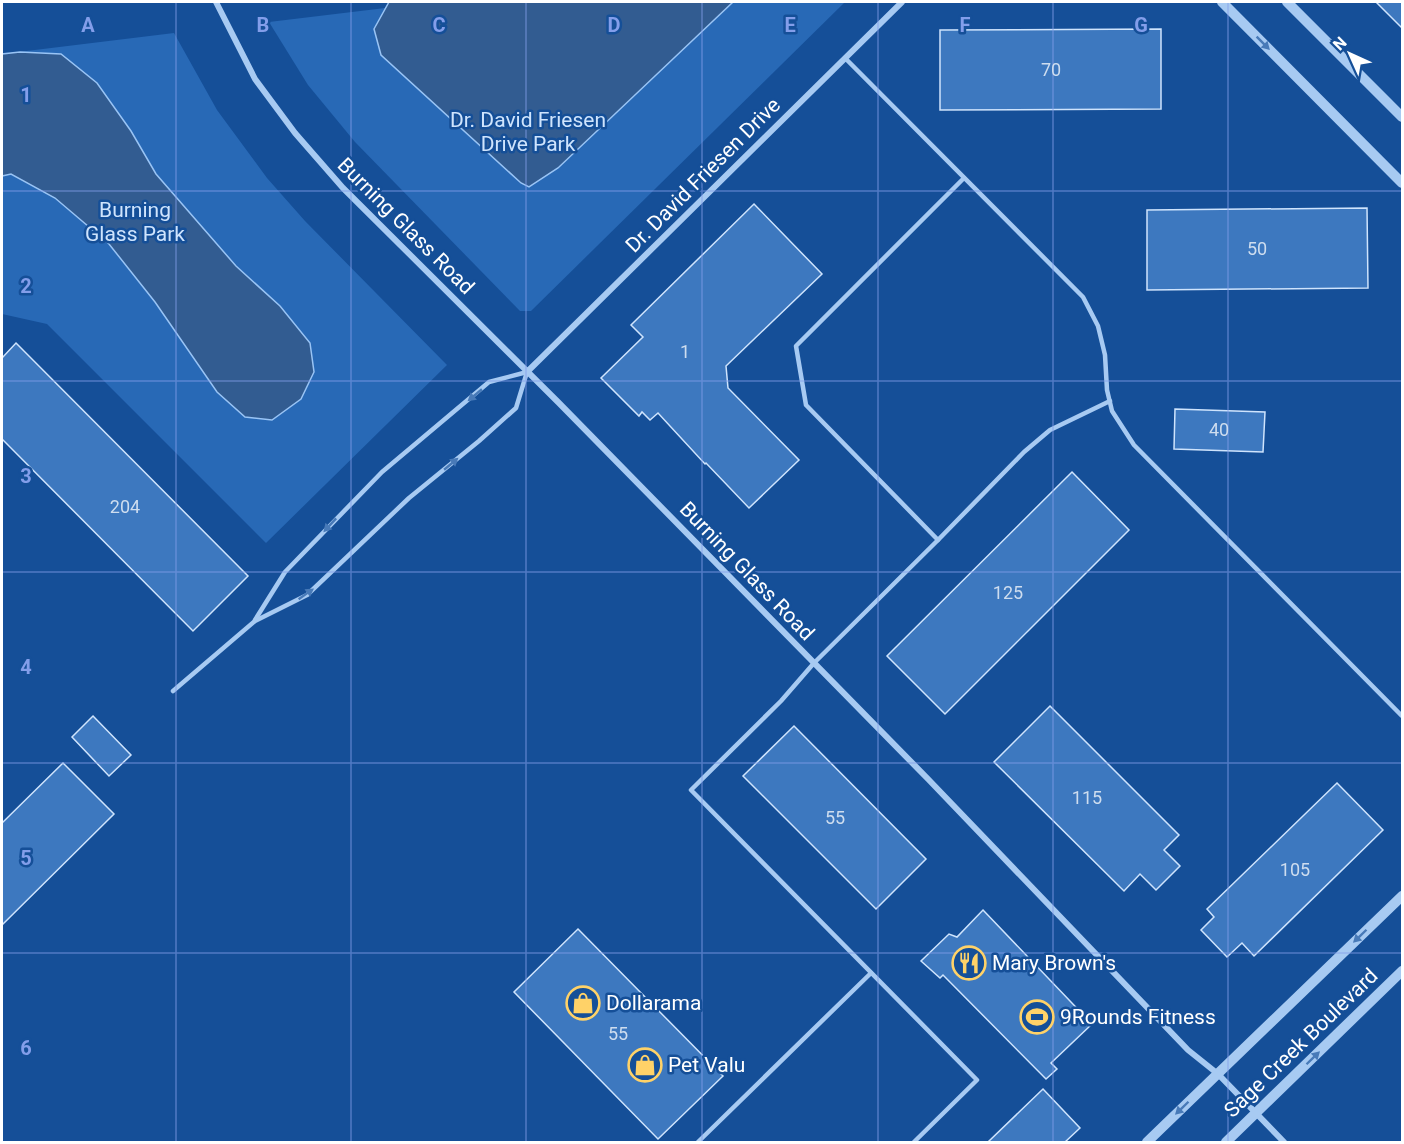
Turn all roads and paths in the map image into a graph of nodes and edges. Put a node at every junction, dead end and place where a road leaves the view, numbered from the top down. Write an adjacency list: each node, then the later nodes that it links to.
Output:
1 (216, 2): 9 (street, Burning Glass Road)
2 (902, 2): 5 (street, Dr. David Friesen Drive)
3 (1222, 2): 8 (street, one-way to 8)
4 (1287, 2): 6 (street)
5 (845, 58): 7 (lane); 9 (street, Dr. David Friesen Drive)
6 (1402, 117)
7 (964, 178): 10 (lane); 11 (lane)
8 (1402, 183)
9 (527, 372): 12 (lane, one-way to 12); 12 (lane, one-way to 9); 13 (street, Burning Glass Road)
10 (1110, 401): 11 (lane); 15 (lane)
11 (938, 540): 13 (lane)
12 (255, 621): 14 (lane)
13 (814, 663): 18 (lane); 19 (street, Burning Glass Road)
14 (173, 691)
15 (1402, 716)
16 (1402, 896): 19 (street, Sage Creek Boulevard, one-way to 19)
17 (1402, 971): 20 (street, Sage Creek Boulevard, one-way to 17)
18 (871, 973): 21 (lane); 22 (lane)
19 (1218, 1074): 20 (street, Burning Glass Road); 23 (street, Sage Creek Boulevard, one-way to 23)
20 (1256, 1113): 24 (street, Sage Creek Boulevard); 25 (street, Burning Glass Road)
21 (698, 1143)
22 (914, 1143)
23 (1147, 1143)
24 (1226, 1143)
25 (1284, 1143)

